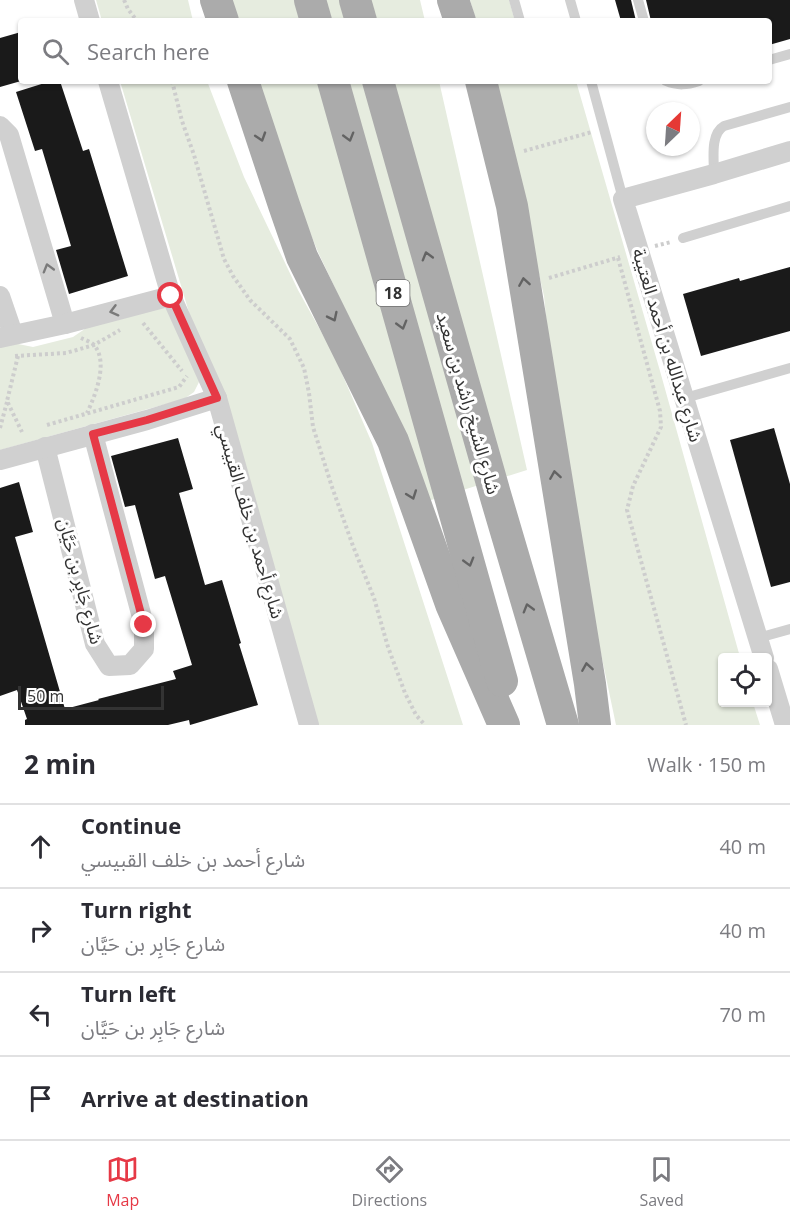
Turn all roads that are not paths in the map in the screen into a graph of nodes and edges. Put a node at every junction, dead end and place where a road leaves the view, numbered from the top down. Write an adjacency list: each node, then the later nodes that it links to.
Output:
1 (84, 0): 9 (street)
2 (216, 0): 10 (main road)
3 (310, 0): 11 (main road)
4 (355, 0): 12 (main road)
5 (453, 0): 13 (main road)
6 (514, 0): 14 (lane)
7 (570, 0): 15 (lane)
8 (638, 0): 16 (lane)
9 (89, 18)
10 (222, 18)
11 (315, 18)
12 (360, 18)
13 (459, 18)
14 (519, 18)
15 (575, 18)
16 (643, 18)
17 (790, 54): 18 (lane)
18 (772, 59)
19 (109, 84): 35 (street, شارع أحمد بن خلف القبيسي)
20 (244, 84): 49 (main road, one-way to 49)
21 (334, 84): 50 (main road, 18, one-way to 50)
22 (379, 84): 51 (main road, شارع الشيخ راشد بن سعيد / 18, one-way to 22)
23 (482, 84): 52 (main road, one-way to 23)
24 (592, 84): 31 (lane)
25 (674, 84): 26 (lane)
26 (689, 84)
27 (790, 107): 30 (lane)
28 (0, 126): 36 (street, one-way to 28)
29 (790, 151): 30 (street)
30 (714, 174): 31 (street)
31 (623, 199): 40 (street, شارع عبدالله بن أحمد العتيبة)
32 (790, 206): 33 (lane)
33 (683, 238)
34 (0, 296): 37 (street)
35 (171, 296): 36 (street, one-way to 36); 39 (street, شارع أحمد بن خلف القبيسي)
36 (64, 324): 37 (street)
37 (6, 336)
38 (790, 368): 40 (lane)
39 (217, 398): 41 (street); 48 (street, شارع أحمد بن خلف القبيسي)
40 (685, 398): 45 (street, شارع عبدالله بن أحمد العتيبة)
41 (93, 434): 42 (street); 42 (street, شارع جَابِر بن حَيَّان)
42 (45, 447): 43 (street)
43 (0, 460)
44 (790, 629): 45 (lane)
45 (758, 638): 46 (street, شارع عبدالله بن أحمد العتيبة)
46 (763, 653)
47 (772, 682): 53 (street)
48 (309, 725)
49 (504, 725)
50 (514, 725)
51 (562, 725)
52 (595, 725)
53 (785, 725)

